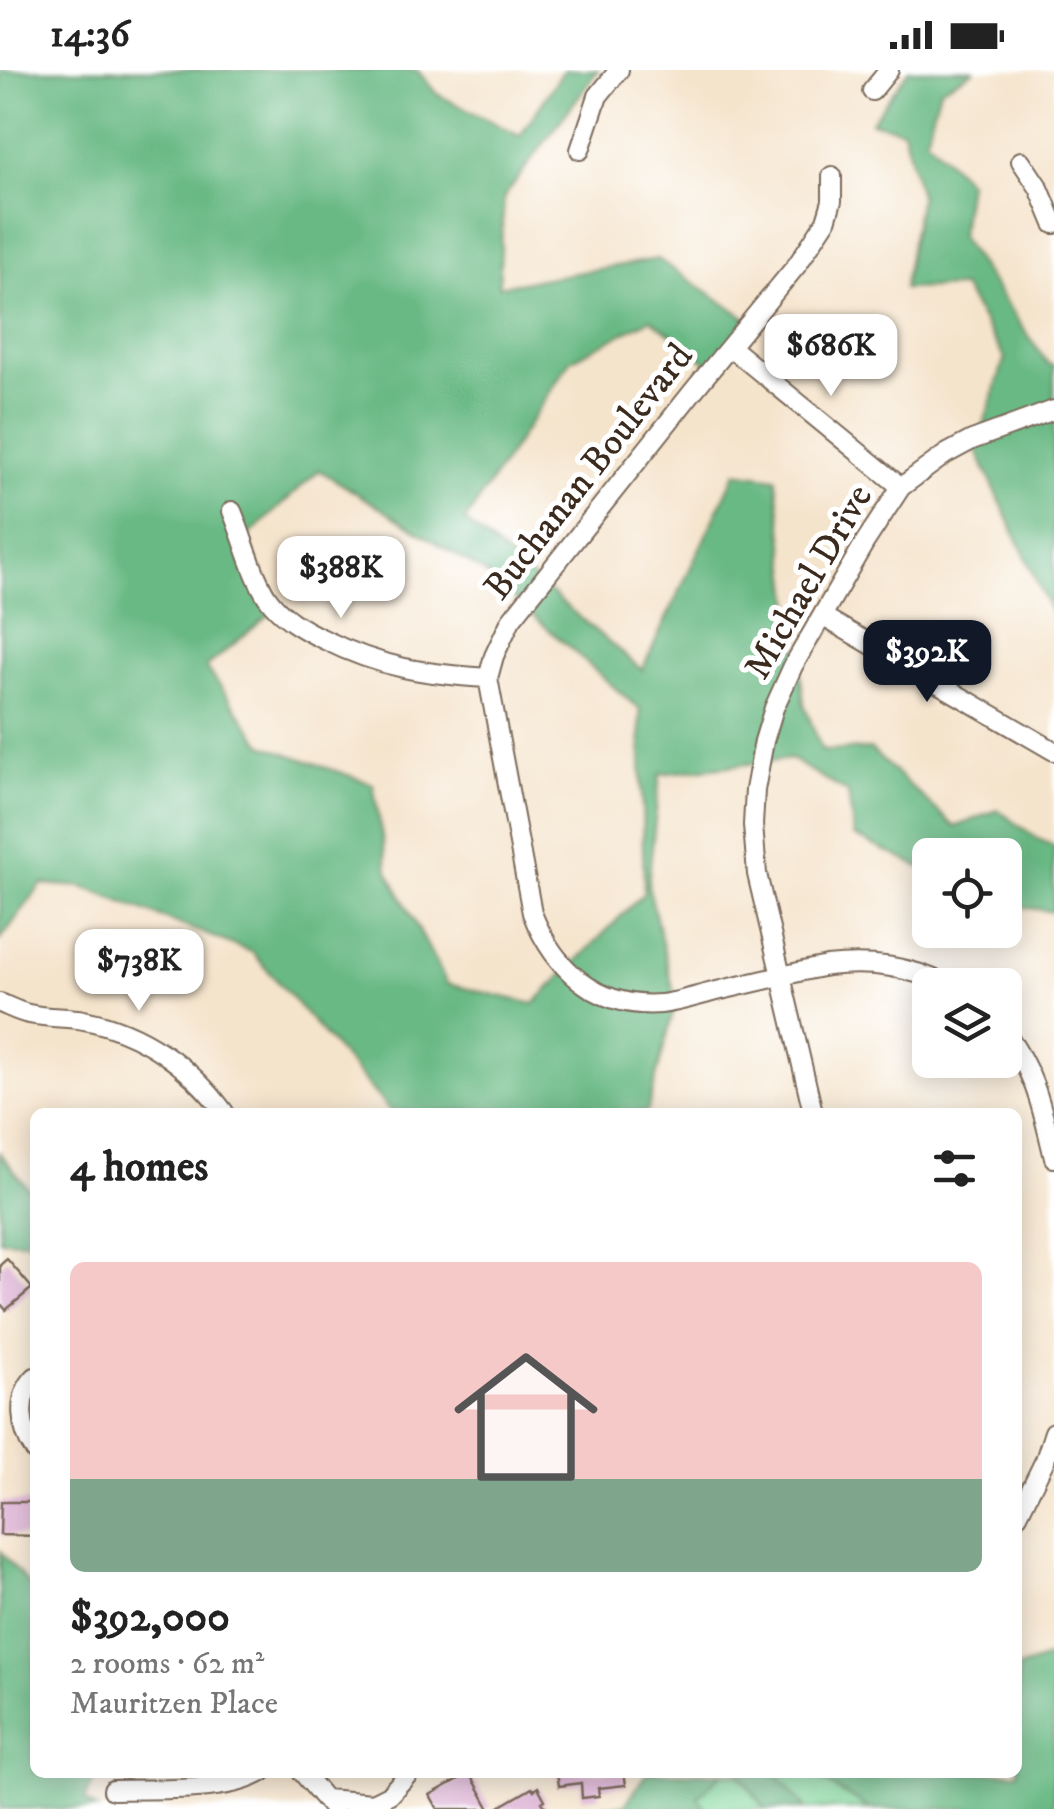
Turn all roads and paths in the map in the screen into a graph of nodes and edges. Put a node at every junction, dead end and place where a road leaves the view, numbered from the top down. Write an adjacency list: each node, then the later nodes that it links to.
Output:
1 (620, 70): 4 (street)
2 (889, 70): 3 (street)
3 (872, 92)
4 (580, 150)
5 (1022, 160): 7 (street)
6 (832, 176): 8 (street, Buchanan Boulevard)
7 (1054, 224)
8 (730, 347): 10 (street); 13 (street, Buchanan Boulevard)
9 (1054, 410): 10 (street, Michael Drive)
10 (901, 487): 12 (street, Michael Drive)
11 (232, 510): 13 (street)
12 (822, 616): 14 (street); 16 (street, Michael Drive)
13 (488, 678): 16 (street)
14 (1054, 751)
15 (912, 971): 16 (street)
16 (781, 976): 20 (street, Michael Drive)
17 (0, 1003): 19 (street)
18 (1022, 1058): 21 (street)
19 (220, 1108)
20 (812, 1108)
21 (1054, 1158)
22 (30, 1383): 24 (street)
23 (1054, 1432): 25 (street)
24 (30, 1443)
25 (1022, 1507)
26 (252, 1778): 29 (street)
27 (307, 1778): 31 (street)
28 (407, 1778): 30 (street)
29 (113, 1790)
30 (396, 1802): 32 (street)
31 (329, 1804): 32 (street)
32 (370, 1806)

